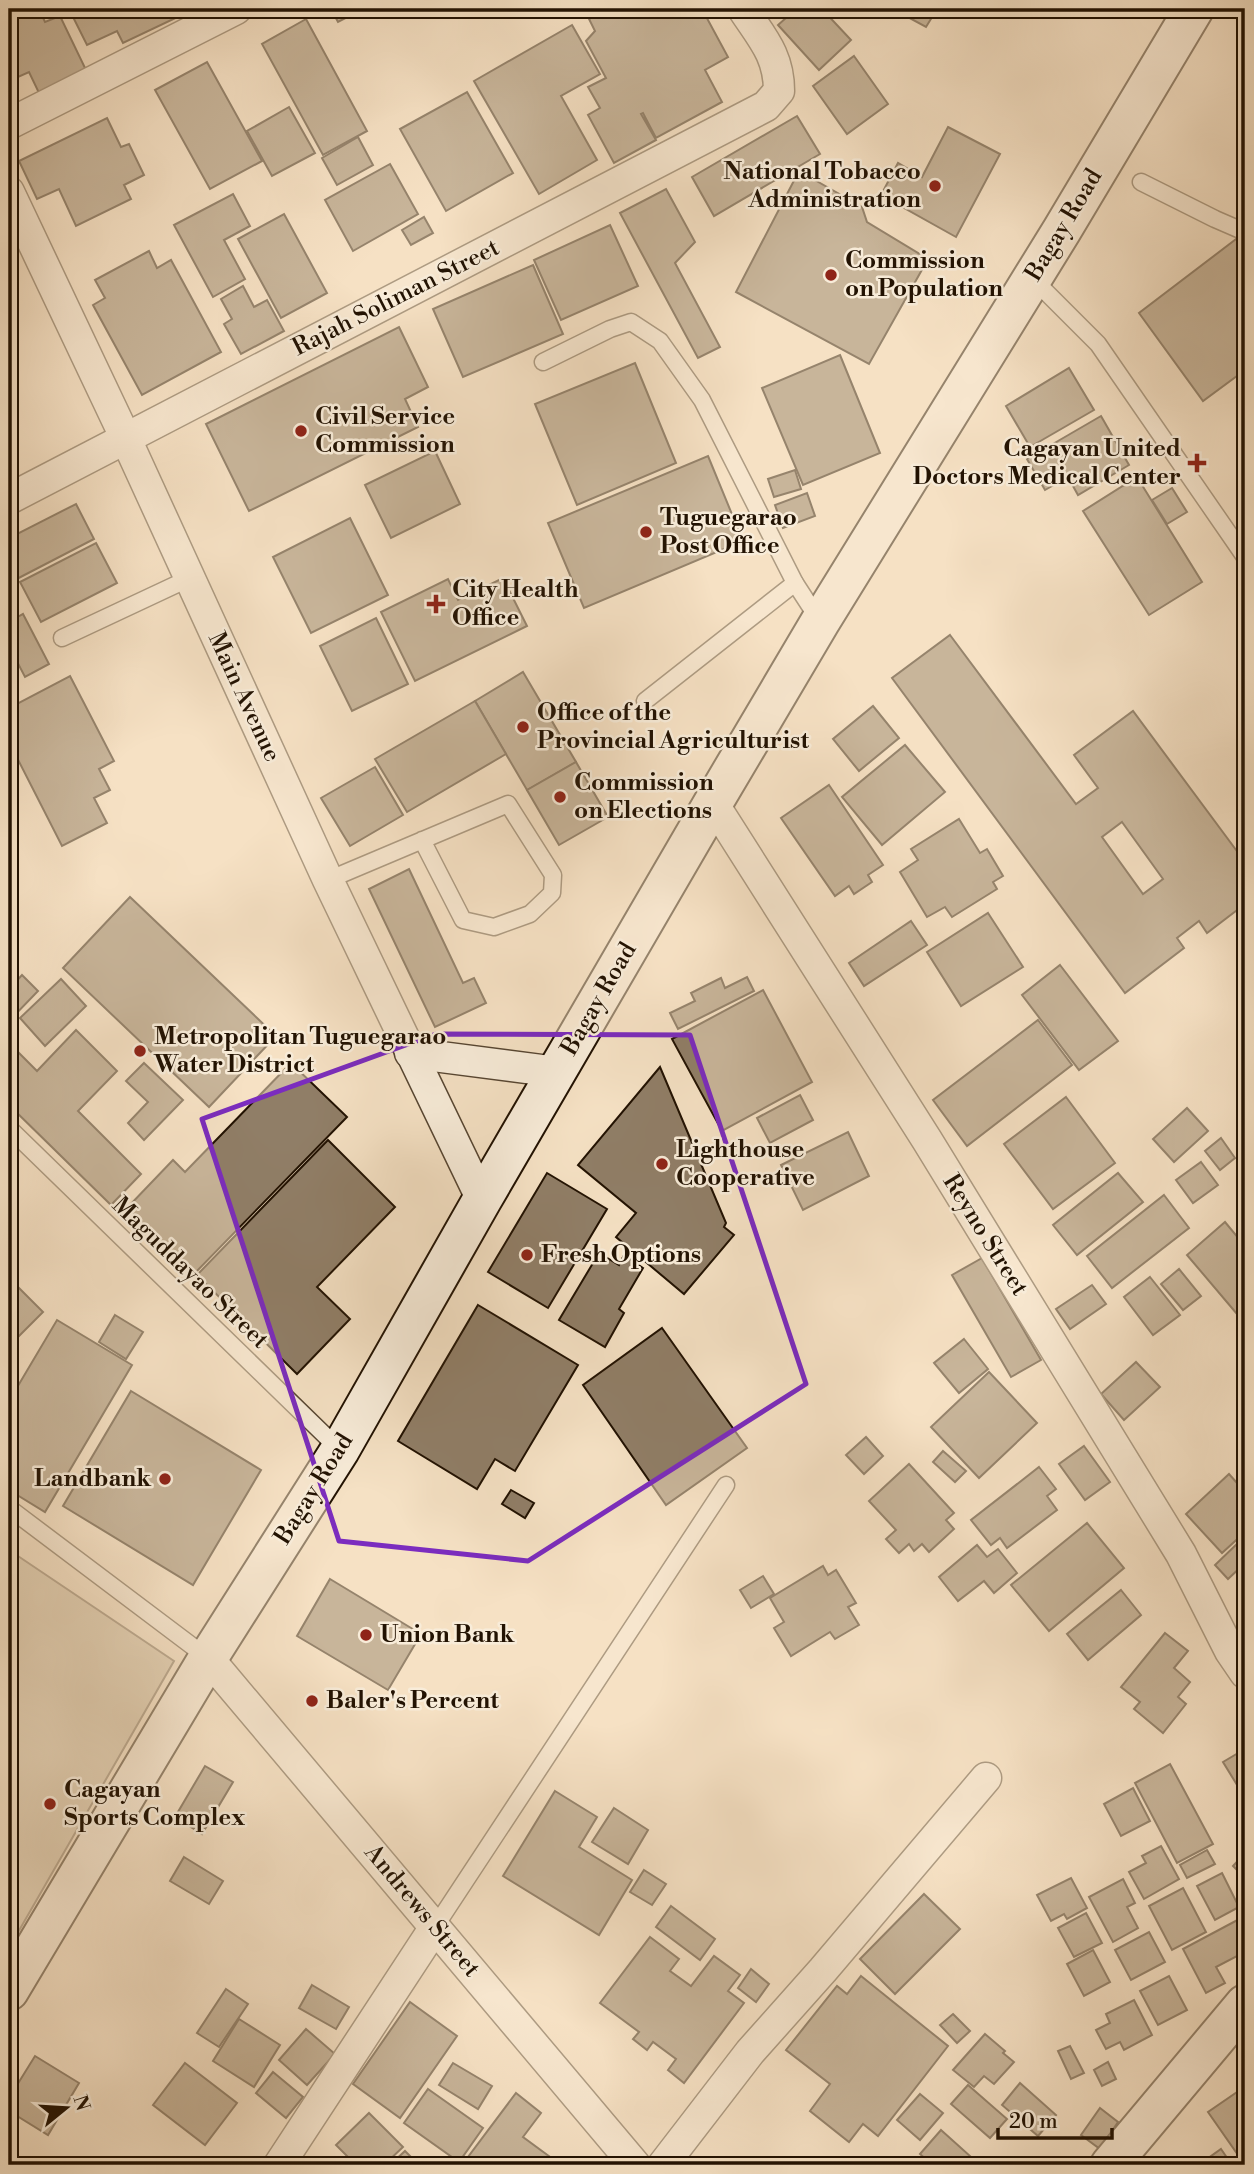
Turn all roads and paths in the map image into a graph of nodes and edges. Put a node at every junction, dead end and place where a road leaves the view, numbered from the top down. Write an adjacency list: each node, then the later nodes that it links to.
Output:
1 (236, 9): 4 (street)
2 (743, 9): 10 (street, Rajah Soliman Street)
3 (1194, 9): 8 (main road, Bagay Road)
4 (9, 124)
5 (1141, 182): 7 (lane)
6 (9, 192): 10 (street, Main Avenue)
7 (1245, 232)
8 (1032, 278): 12 (lane); 15 (main road, Bagay Road)
9 (543, 362): 14 (lane)
10 (126, 439): 11 (street, Rajah Soliman Street); 13 (street, Main Avenue)
11 (9, 499)
12 (1245, 557)
13 (190, 578): 16 (lane); 20 (street, Main Avenue)
14 (794, 583): 15 (lane); 17 (lane)
15 (820, 622): 18 (main road, Bagay Road)
16 (62, 638)
17 (645, 701)
18 (713, 803): 22 (main road, Bagay Road); 29 (street, Reyno Street)
19 (422, 840): 19 (lane); 20 (lane)
20 (328, 880): 21 (street, Main Avenue)
21 (410, 1052): 22 (street); 24 (street, Main Avenue)
22 (557, 1072): 24 (main road, Bagay Road)
23 (9, 1128): 25 (lane, Maguddayao Street)
24 (482, 1200): 25 (main road, Bagay Road)
25 (340, 1450): 28 (main road, Bagay Road)
26 (726, 1485): 31 (lane)
27 (9, 1508): 28 (lane)
28 (208, 1658): 31 (street, Andrews Street); 32 (main road, Bagay Road)
29 (1245, 1673)
30 (986, 1778): 36 (street)
31 (435, 1927): 34 (street); 35 (street, Andrews Street)
32 (9, 1992)
33 (1245, 2004): 37 (main road)
34 (279, 2165)
35 (635, 2165)
36 (663, 2165)
37 (1110, 2165)

